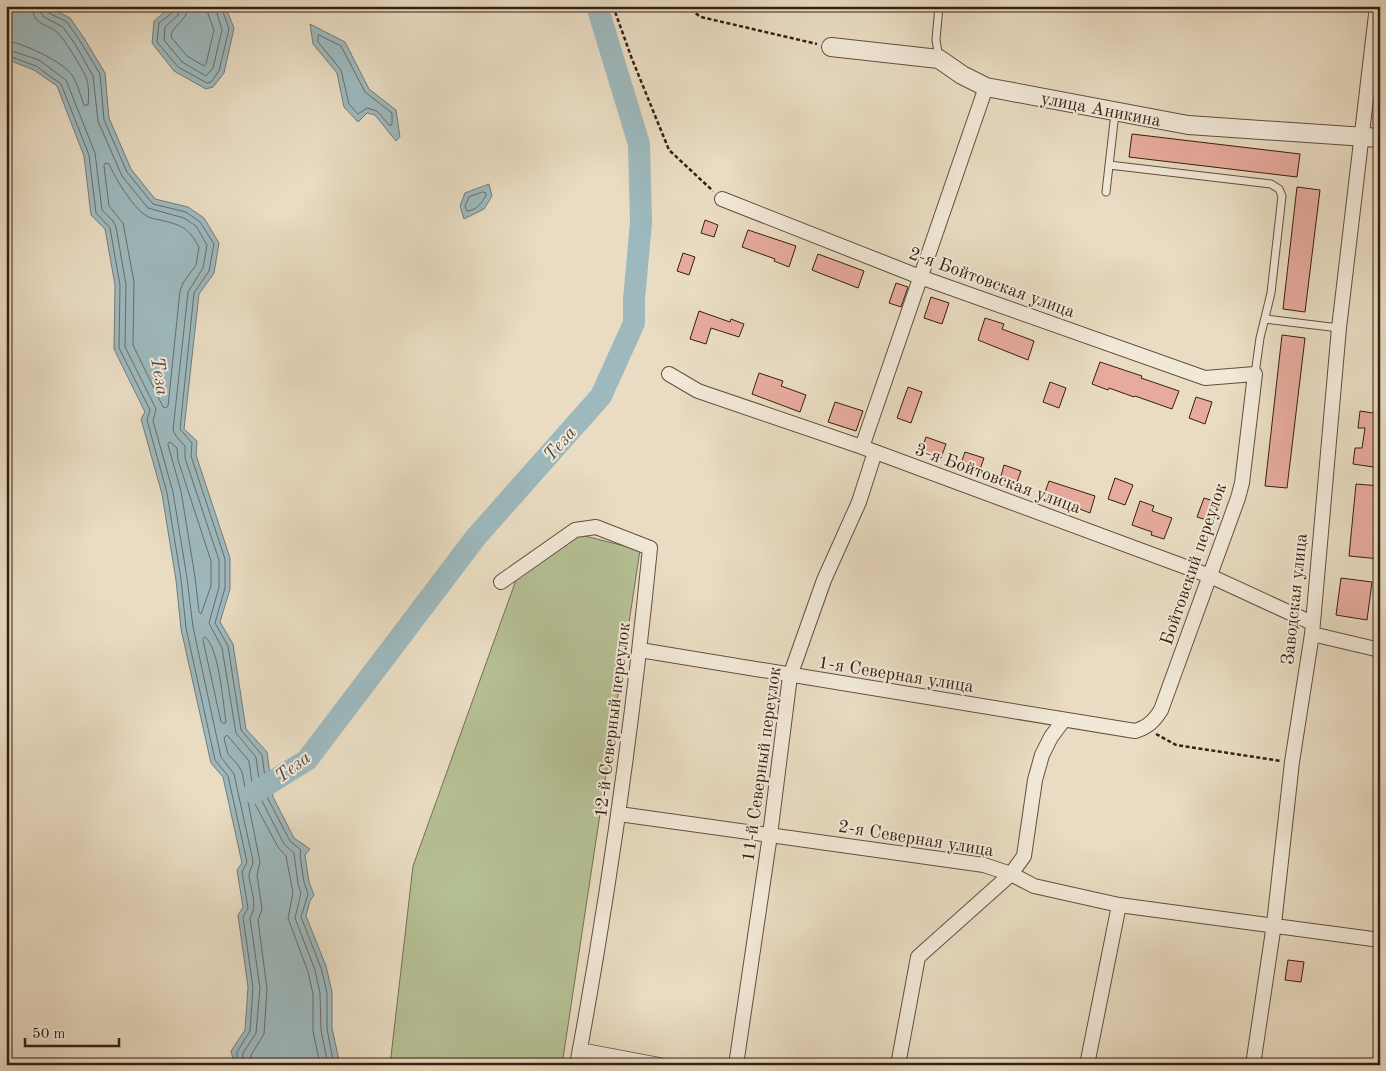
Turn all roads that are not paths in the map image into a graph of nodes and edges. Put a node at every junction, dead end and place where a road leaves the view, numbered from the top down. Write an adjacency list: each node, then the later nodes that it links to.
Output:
1 (939, 6): 4 (lane)
2 (1377, 6): 7 (street, Заводская улица)
3 (831, 47): 4 (street, улица Аникина)
4 (939, 59): 5 (street, улица Аникина)
5 (986, 87): 6 (street, улица Аникина); 12 (street, 11-й Северный переулок)
6 (1115, 111): 7 (street, улица Аникина); 9 (lane)
7 (1362, 136): 8 (street, улица Аникина); 14 (street, Заводская улица)
8 (1380, 138)
9 (1109, 165): 10 (lane); 13 (lane)
10 (1106, 192)
11 (722, 199): 12 (street, 2-я Бойтовская улица)
12 (920, 277): 16 (street, 2-я Бойтовская улица); 17 (street, 11-й Северный переулок)
13 (1265, 319): 14 (lane); 16 (lane)
14 (1339, 328): 20 (street, Заводская улица)
15 (669, 374): 17 (street, 3-я Бойтовская улица)
16 (1255, 374): 18 (street, Бойтовский переулок)
17 (868, 450): 18 (street, 3-я Бойтовская улица); 23 (street, 11-й Северный переулок)
18 (1210, 576): 20 (street, 3-я Бойтовская улица); 25 (street, Бойтовский переулок)
19 (500, 582): 21 (street, 12-й Северный переулок)
20 (1312, 628): 22 (street); 30 (street, Заводская улица)
21 (640, 650): 23 (street, 1-я Северная улица); 26 (street, 12-й Северный переулок)
22 (1380, 650)
23 (790, 676): 24 (street, 1-я Северная улица); 27 (street, 11-й Северный переулок)
24 (1063, 721): 25 (street, 1-я Северная улица); 28 (street)
25 (1146, 728)
26 (620, 814): 27 (street, 2-я Северная улица); 32 (street, 12-й Северный переулок)
27 (770, 835): 28 (street, 2-я Северная улица); 35 (street, 11-й Северный переулок)
28 (1011, 874): 29 (street, 2-я Северная улица); 36 (street)
29 (1119, 905): 30 (street, 2-я Северная улица); 37 (street)
30 (1274, 924): 31 (street, 2-я Северная улица); 38 (street, Заводская улица)
31 (1380, 940)
32 (580, 1050): 33 (street, 12-й Северный переулок); 34 (street)
33 (577, 1065)
34 (659, 1065)
35 (736, 1065)
36 (898, 1065)
37 (1087, 1065)
38 (1253, 1065)

